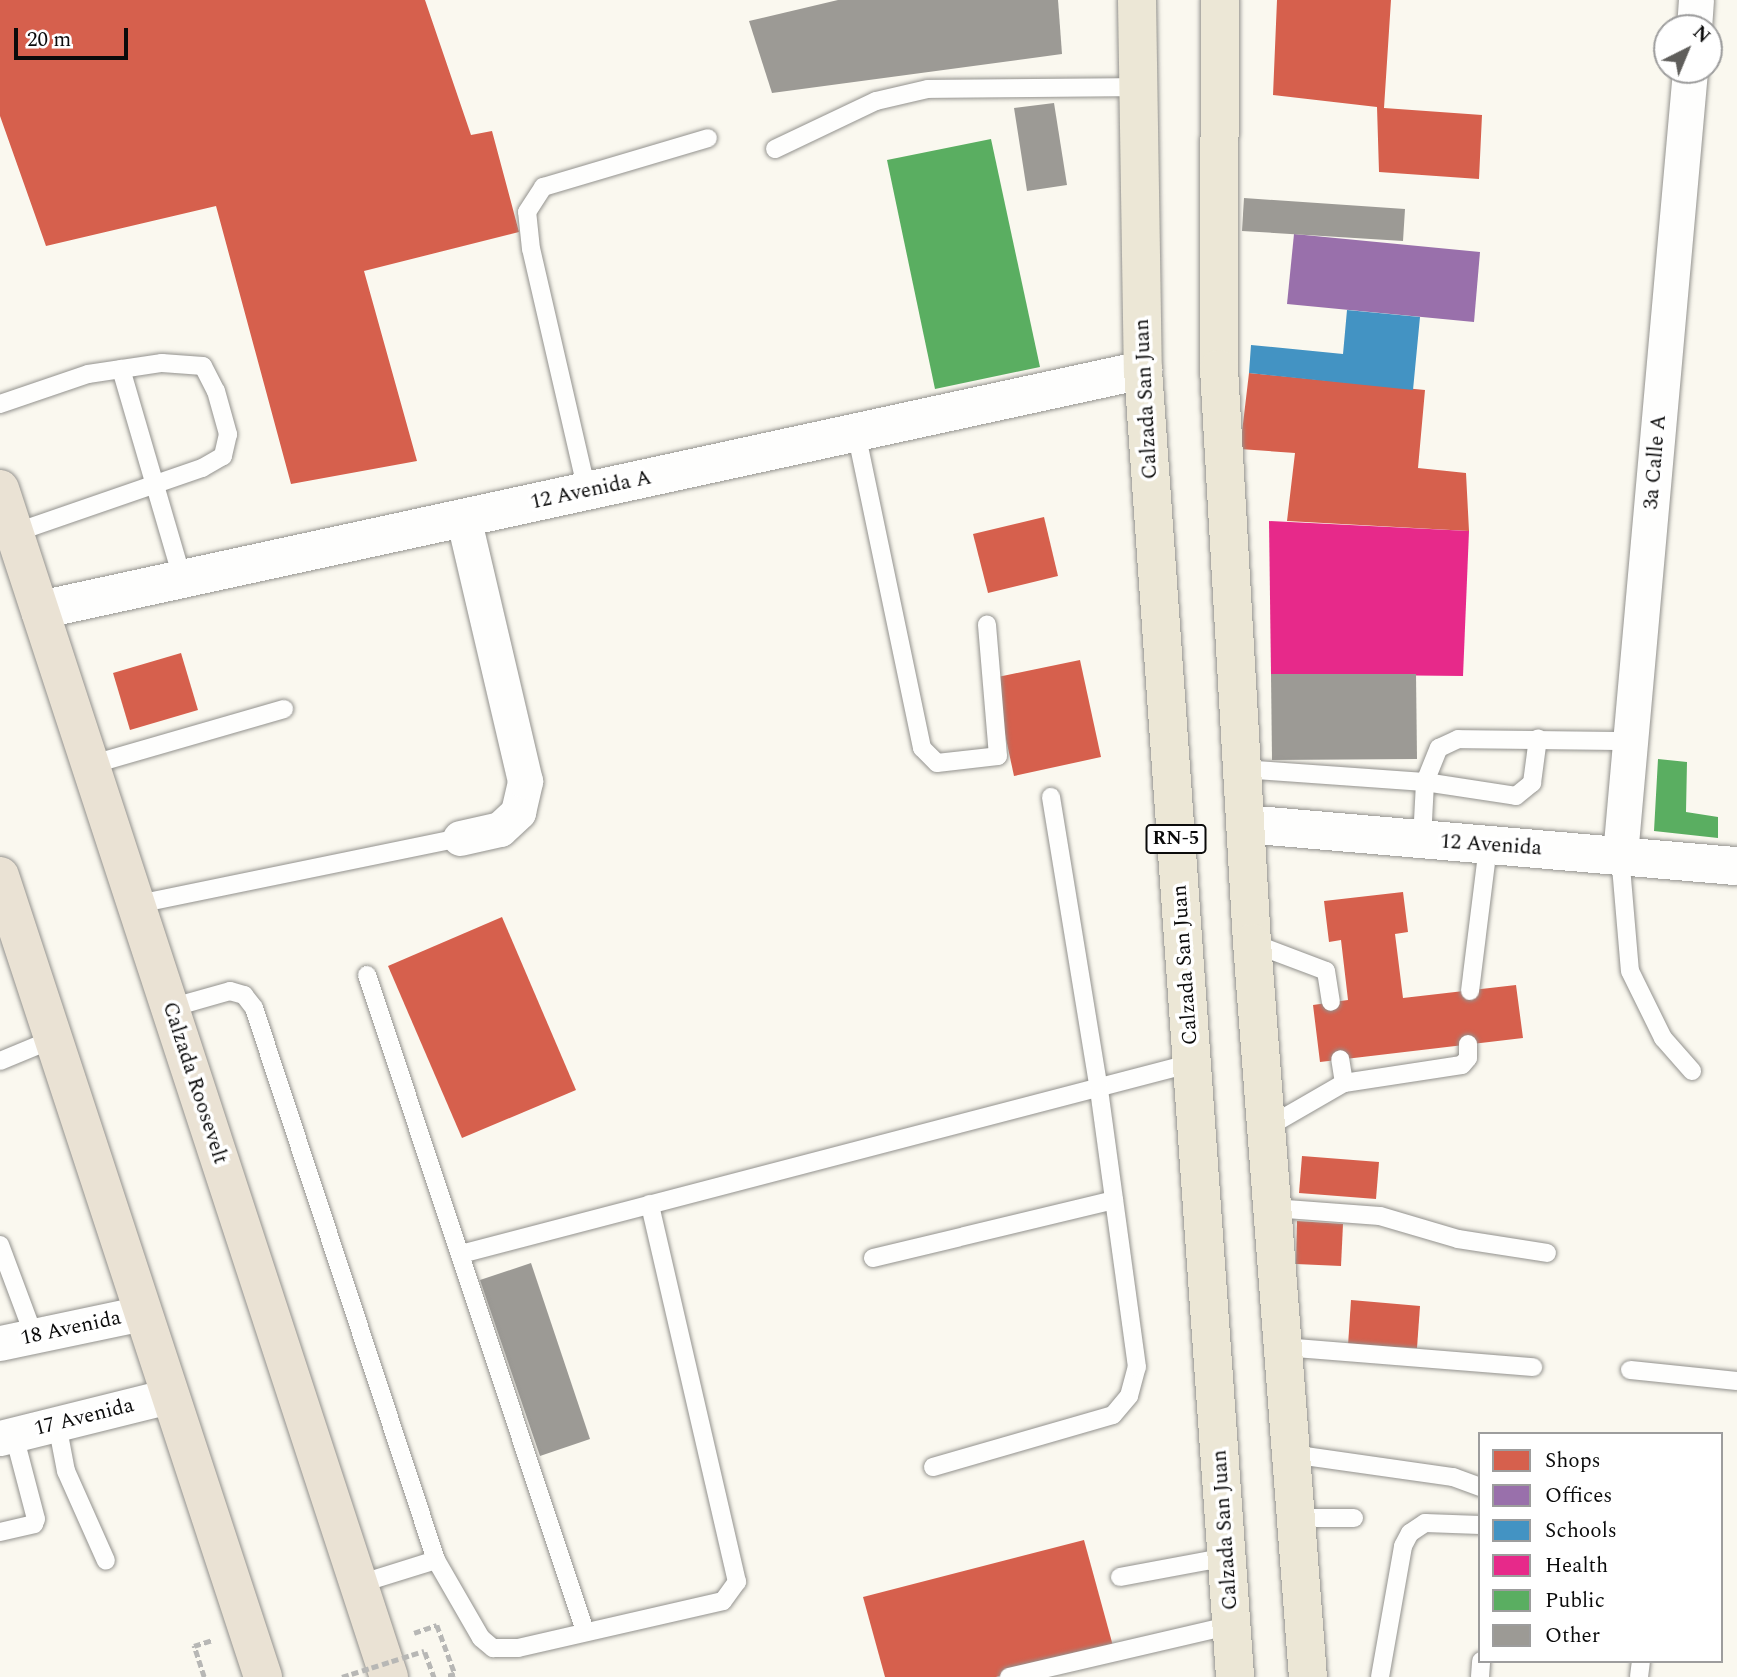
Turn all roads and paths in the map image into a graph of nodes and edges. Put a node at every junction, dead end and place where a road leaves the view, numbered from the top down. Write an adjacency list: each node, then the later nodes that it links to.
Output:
1 (1137, 0): 4 (main road, Calzada San Juan / RN-5)
2 (1220, 0): 23 (main road)
3 (1689, 84): 21 (street, 3a Calle A)
4 (1138, 87): 6 (lane); 8 (main road, Calzada San Juan / RN-5)
5 (708, 138): 13 (lane)
6 (775, 149)
7 (121, 369): 9 (lane); 11 (lane); 11 (lane)
8 (1143, 370): 10 (street, 12 Avenida A); 43 (main road, Calzada San Juan / RN-5)
9 (0, 404)
10 (856, 432): 13 (street, 12 Avenida A); 18 (lane)
11 (158, 486): 15 (lane); 16 (lane)
12 (0, 489): 15 (highway, Calzada Roosevelt)
13 (587, 491): 14 (street, 12 Avenida A)
14 (463, 517): 16 (street, 12 Avenida A); 27 (street)
15 (15, 533): 17 (highway, Calzada Roosevelt)
16 (183, 581): 17 (street, 12 Avenida A)
17 (40, 610): 22 (highway, Calzada Roosevelt)
18 (986, 624)
19 (284, 709): 22 (lane)
20 (1538, 738): 21 (lane); 24 (lane); 24 (lane)
21 (1630, 741): 30 (street, 3a Calle A)
22 (90, 765): 33 (highway, Calzada Roosevelt)
23 (1242, 769): 24 (lane); 26 (main road)
24 (1424, 782): 28 (lane)
25 (1051, 797): 46 (lane)
26 (1245, 824): 28 (street, 12 Avenida); 34 (main road)
27 (460, 838): 33 (lane)
28 (1422, 840): 29 (street, 12 Avenida)
29 (1488, 846): 30 (street, 12 Avenida); 36 (lane)
30 (1620, 855): 31 (street, 12 Avenida); 44 (lane)
31 (1737, 866)
32 (0, 876): 39 (highway)
33 (138, 904): 38 (highway, Calzada Roosevelt)
34 (1252, 943): 37 (lane); 47 (main road)
35 (367, 975): 53 (lane)
36 (1470, 991)
37 (1331, 1002)
38 (170, 1008): 73 (lane); 76 (highway, Calzada Roosevelt)
39 (53, 1039): 42 (lane); 55 (highway)
40 (1468, 1044): 45 (lane)
41 (1340, 1059): 45 (lane)
42 (0, 1062)
43 (1192, 1063): 46 (lane); 72 (main road, Calzada San Juan / RN-5)
44 (1692, 1071)
45 (1344, 1083): 47 (lane)
46 (1098, 1084): 48 (lane); 49 (lane)
47 (1266, 1128): 50 (main road)
48 (1114, 1200): 54 (lane); 66 (lane)
49 (650, 1204): 53 (lane); 79 (lane)
50 (1273, 1208): 52 (lane); 58 (main road)
51 (0, 1245): 56 (lane)
52 (1546, 1253)
53 (461, 1254): 79 (lane)
54 (873, 1258)
55 (142, 1313): 56 (street, 18 Avenida); 62 (highway)
56 (34, 1336): 57 (street, 18 Avenida)
57 (0, 1343)
58 (1283, 1347): 59 (lane); 65 (main road)
59 (1533, 1367)
60 (1630, 1370): 61 (lane)
61 (1737, 1381)
62 (169, 1396): 63 (street, 17 Avenida); 82 (highway)
63 (57, 1424): 64 (street, 17 Avenida); 74 (lane)
64 (7, 1436): 71 (lane)
65 (1291, 1454): 67 (lane); 68 (main road)
66 (933, 1467)
67 (1478, 1486)
68 (1296, 1518): 69 (lane); 89 (main road)
69 (1354, 1518)
70 (1478, 1525): 90 (lane)
71 (0, 1532)
72 (1227, 1557): 75 (lane); 78 (main road, Calzada San Juan / RN-5)
73 (436, 1560): 76 (lane); 79 (lane)
74 (106, 1561)
75 (1120, 1577)
76 (359, 1584): 84 (highway, Calzada Roosevelt)
77 (437, 1625): 86 (path)
78 (1232, 1625): 87 (lane); 88 (main road, Calzada San Juan / RN-5)
79 (585, 1631)
80 (194, 1646): 81 (path)
81 (204, 1677)
82 (263, 1677)
83 (342, 1677): 85 (path, bridge)
84 (389, 1677)
85 (434, 1677)
86 (446, 1677)
87 (1009, 1677)
88 (1235, 1677)
89 (1308, 1677)
90 (1380, 1677)

